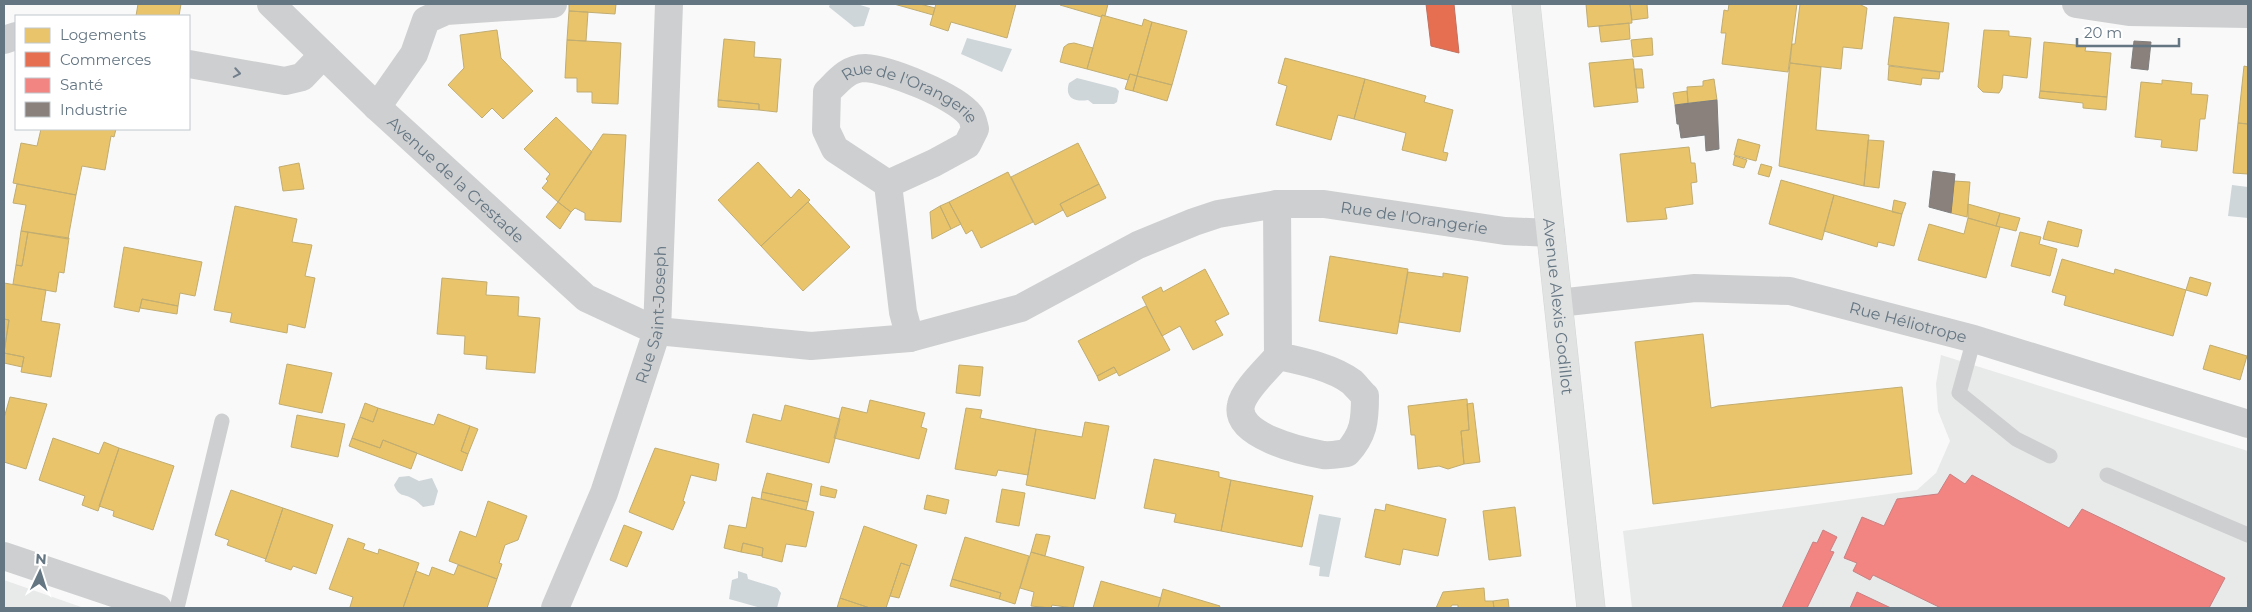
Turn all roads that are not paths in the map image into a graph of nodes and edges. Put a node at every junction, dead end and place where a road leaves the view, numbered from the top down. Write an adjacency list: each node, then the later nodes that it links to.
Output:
1 (271, 4): 7 (street, Avenue de la Crestade)
2 (553, 4): 9 (street)
3 (669, 4): 14 (street, Rue Saint-Joseph)
4 (1526, 4): 12 (main road, Avenue Alexis Godillot)
5 (2076, 4): 6 (street)
6 (2248, 14)
7 (324, 55): 8 (street, one-way to 7); 9 (street, Avenue de la Crestade)
8 (190, 64)
9 (377, 107): 14 (street, Avenue de la Crestade)
10 (888, 184): 10 (street, Rue de l'Orangerie); 15 (street)
11 (1277, 204): 12 (street, Rue de l'Orangerie); 15 (street, Rue de l'Orangerie); 17 (street)
12 (1551, 232): 13 (main road, Avenue Alexis Godillot)
13 (1558, 303): 16 (street, Rue Héliotrope); 27 (main road, Avenue Alexis Godillot)
14 (656, 331): 15 (street, Rue de l'Orangerie); 26 (street, Rue Saint-Joseph)
15 (910, 338)
16 (1974, 339): 19 (street, Rue Héliotrope); 20 (lane)
17 (1278, 356): 17 (street)
18 (222, 421): 25 (lane)
19 (2248, 424)
20 (2050, 456)
21 (2107, 475): 22 (lane)
22 (2248, 536)
23 (4, 556): 24 (street)
24 (158, 608)
25 (177, 608)
26 (555, 608)
27 (1591, 608)

